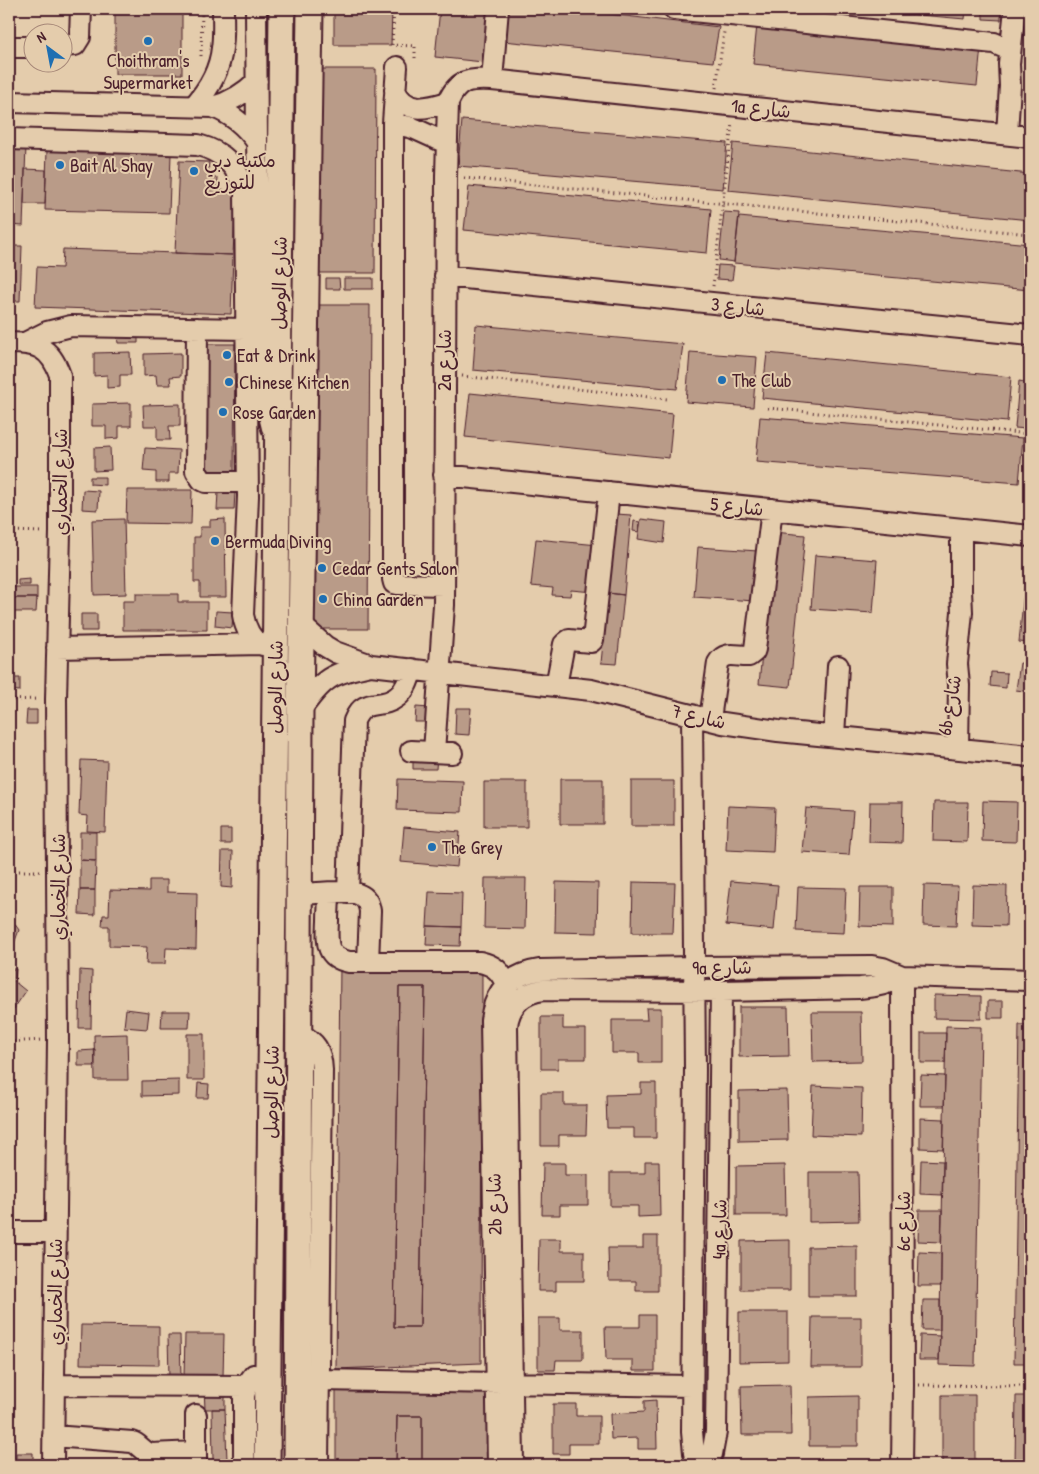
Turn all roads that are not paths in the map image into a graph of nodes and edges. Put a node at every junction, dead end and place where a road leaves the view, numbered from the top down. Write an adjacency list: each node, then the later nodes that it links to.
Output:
1 (81, 9): 11 (street)
2 (223, 9): 22 (street)
3 (239, 9): 10 (street)
4 (282, 9): 35 (main road, شارع الوصل)
5 (310, 9): 14 (main road, شارع الوصل)
6 (327, 9): 14 (main road)
7 (498, 9): 17 (street)
8 (674, 9): 15 (street)
9 (1015, 9): 15 (street)
10 (256, 17): 18 (street)
11 (72, 44)
12 (9, 47): 13 (street)
13 (22, 47)
14 (309, 47): 43 (main road, شارع الوصل)
15 (1010, 57): 24 (street)
16 (397, 67): 19 (street)
17 (492, 80): 21 (street); 24 (street, 1a شارع)
18 (257, 81): 22 (street); 27 (street)
19 (395, 90): 21 (street); 23 (street)
20 (9, 102): 22 (street)
21 (448, 102): 28 (street, 2a شارع)
22 (203, 107): 27 (street)
23 (393, 123): 28 (street); 42 (street)
24 (999, 134): 25 (street, 1a شارع)
25 (1030, 137)
26 (9, 140): 29 (street)
27 (256, 142): 29 (street)
28 (446, 143): 30 (street, 2a شارع)
29 (252, 240): 32 (street); 35 (street)
30 (445, 276): 33 (street, شارع 3); 36 (street, 2a شارع)
31 (197, 328): 32 (street); 34 (street); 37 (street)
32 (246, 329): 37 (street)
33 (1030, 335)
34 (17, 343): 45 (street, شارع الخماري)
35 (278, 444): 44 (main road, شارع الوصل)
36 (444, 475): 38 (street, شارع 5); 42 (street, 2a شارع)
37 (247, 482): 44 (street)
38 (609, 492): 39 (street, شارع 5); 50 (street)
39 (772, 509): 40 (street, شارع 5); 52 (street, 4a شارع)
40 (969, 530): 41 (street, شارع 5); 54 (street, 6b شارع)
41 (1030, 536)
42 (444, 585): 49 (street, 2a شارع)
43 (301, 624): 46 (street, شارع 7); 51 (main road, شارع الوصل)
44 (269, 645): 45 (street); 72 (main road, شارع الوصل)
45 (57, 648): 71 (street, شارع الخماري)
46 (371, 665): 48 (street, شارع 7); 51 (street, شارع 7)
47 (838, 666): 53 (street)
48 (412, 669): 49 (street, شارع 7); 57 (street)
49 (440, 672): 50 (street, شارع 7); 55 (street, 2a شارع)
50 (556, 686): 52 (street, شارع 7)
51 (300, 711): 58 (main road, شارع الوصل)
52 (701, 717): 53 (street, شارع 7); 60 (street, 4a شارع)
53 (834, 736): 54 (street, شارع 7)
54 (950, 747): 56 (street, شارع 7)
55 (410, 751)
56 (1030, 756)
57 (338, 893): 58 (street); 59 (street); 59 (street)
58 (299, 894): 67 (main road, شارع الوصل)
59 (368, 962): 63 (street)
60 (693, 967): 61 (street, 9a شارع); 63 (street, 9a شارع); 65 (street, 4a شارع)
61 (902, 976): 62 (street, 9a شارع); 66 (street, 9a شارع); 90 (street, 6c شارع)
62 (1030, 980)
63 (506, 985): 74 (street, 2b شارع)
64 (543, 990): 65 (street, 9a شارع); 74 (street, 2b شارع)
65 (694, 991): 66 (street, 9a شارع); 68 (street, 4a شارع)
66 (721, 991): 69 (street, 4a شارع)
67 (298, 1033): 73 (street, شارع الوصل); 84 (main road, شارع الوصل)
68 (695, 1069): 69 (street); 77 (street, 4a شارع)
69 (720, 1070): 89 (street, 4a شارع)
70 (9, 1232): 71 (street)
71 (55, 1232): 75 (street, شارع الخماري)
72 (268, 1366): 76 (street); 83 (main road, شارع الوصل)
73 (319, 1380): 74 (street); 85 (street, شارع الوصل)
74 (504, 1383): 77 (street); 86 (street, 2b شارع); 87 (street, 2b شارع)
75 (55, 1385): 76 (street); 79 (street, شارع الخماري)
76 (247, 1386): 82 (street)
77 (692, 1386): 88 (street, 4a شارع)
78 (196, 1415): 80 (street)
79 (53, 1436): 80 (street); 81 (street, شارع الخماري)
80 (196, 1459)
81 (53, 1465)
82 (244, 1465)
83 (267, 1465)
84 (297, 1465)
85 (318, 1465)
86 (498, 1465)
87 (513, 1465)
88 (698, 1465)
89 (706, 1465)
90 (902, 1465)

